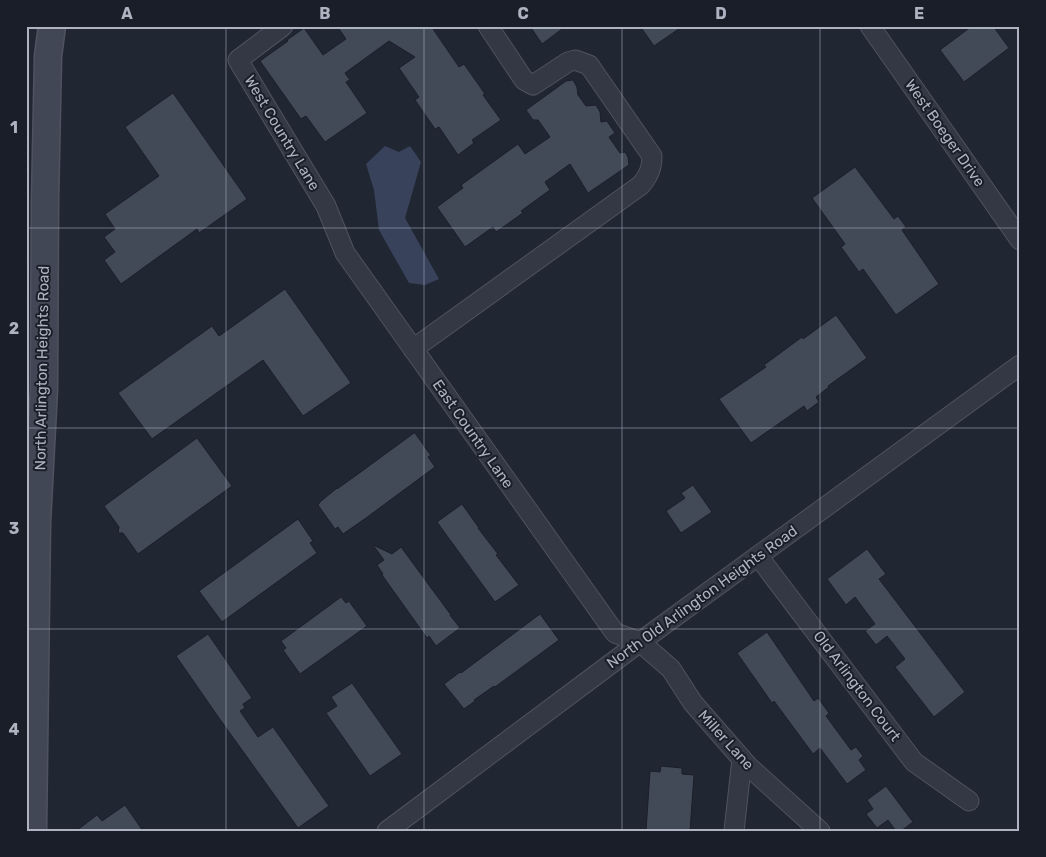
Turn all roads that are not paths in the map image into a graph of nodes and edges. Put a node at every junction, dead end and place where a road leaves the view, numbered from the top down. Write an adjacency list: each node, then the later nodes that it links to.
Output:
1 (52, 26): 13 (main road, North Arlington Heights Road)
2 (283, 26): 5 (street, West Country Lane)
3 (488, 26): 7 (street)
4 (870, 26): 6 (street, West Boeger Drive)
5 (326, 206): 7 (street, East Country Lane)
6 (1020, 240)
7 (413, 349): 10 (street, East Country Lane)
8 (1020, 365): 9 (street, North Old Arlington Heights Road)
9 (758, 556): 10 (street, North Old Arlington Heights Road); 12 (street, Old Arlington Court)
10 (640, 642): 11 (street, Miller Lane); 14 (street, North Old Arlington Heights Road)
11 (742, 759): 15 (street); 16 (street, Miller Lane)
12 (969, 801)
13 (33, 831)
14 (387, 831)
15 (734, 831)
16 (820, 831)

